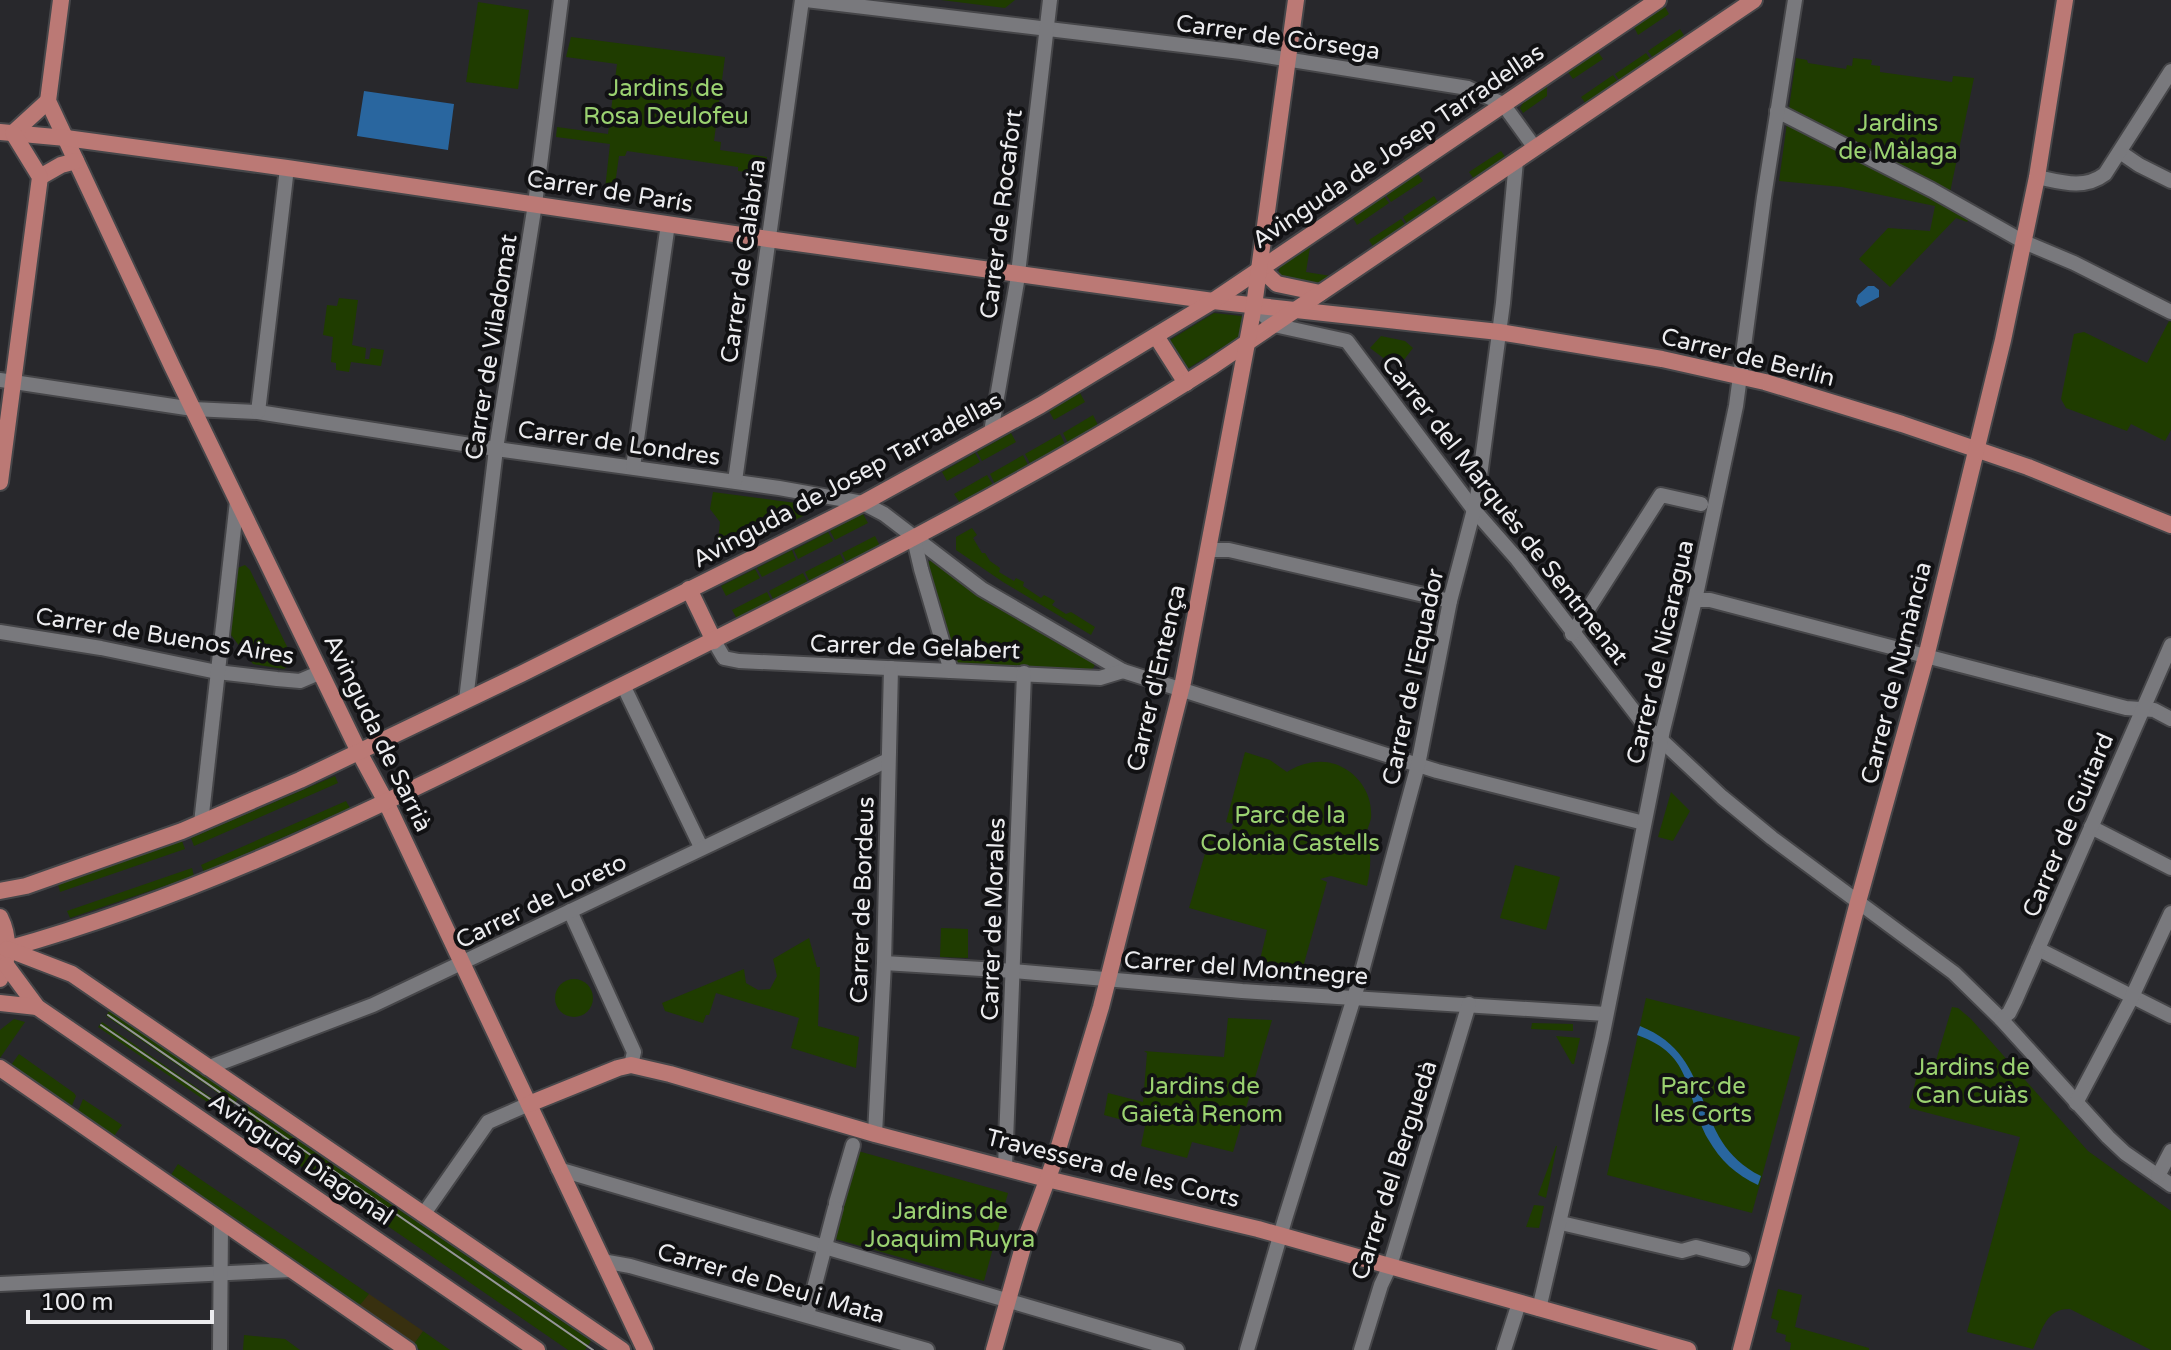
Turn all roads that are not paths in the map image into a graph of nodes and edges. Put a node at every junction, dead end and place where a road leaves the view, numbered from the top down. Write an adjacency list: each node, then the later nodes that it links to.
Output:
1 (61, 0): 13 (main road)
2 (561, 0): 26 (street, Carrer de Viladomat)
3 (804, 0): 10 (street, Carrer de Còrsega); 28 (street, Carrer de Calàbria)
4 (1050, 0): 10 (street, Carrer de Rocafort)
5 (1296, 0): 11 (main road, Carrer d'Entença)
6 (1658, 0): 14 (main road, Avinguda de Josep Tarradellas)
7 (1754, 0): 18 (main road)
8 (1795, 0): 15 (street, Carrer de Nicaragua)
9 (2065, 0): 24 (main road, Carrer de Numància)
10 (1046, 29): 11 (street, Carrer de Còrsega); 31 (street, Carrer de Rocafort)
11 (1288, 59): 14 (street, Carrer de Còrsega); 30 (main road, Carrer d'Entença)
12 (2171, 71): 19 (street)
13 (48, 101): 16 (main road); 17 (main road, Avinguda de Sarrià)
14 (1503, 104): 18 (street); 30 (main road, Avinguda de Josep Tarradellas)
15 (1777, 111): 29 (street); 44 (street, Carrer de Nicaragua)
16 (7, 132): 17 (main road, Carrer de París); 23 (main road)
17 (66, 138): 20 (main road, Avinguda de Sarrià); 22 (main road, Carrer de París)
18 (1535, 148): 21 (main road)
19 (2120, 152): 24 (street); 25 (street)
20 (76, 161): 23 (main road); 48 (main road, Avinguda de Sarrià)
21 (1516, 161): 32 (main road); 39 (street, Carrer de l'Equador)
22 (287, 168): 26 (main road, Carrer de París); 49 (street)
23 (40, 177): 46 (main road)
24 (2037, 177): 29 (main road, Carrer de Numància)
25 (2171, 181)
26 (535, 204): 27 (main road, Carrer de París); 51 (street, Carrer de Viladomat)
27 (668, 224): 28 (main road, Carrer de París); 53 (street)
28 (768, 239): 31 (main road, Carrer de París); 54 (street, Carrer de Calàbria)
29 (2024, 242): 36 (street); 52 (main road, Carrer de Numància)
30 (1260, 268): 32 (main road); 33 (main road, Avinguda de Josep Tarradellas); 34 (main road, Carrer d'Entença)
31 (1018, 274): 33 (main road, Carrer de París); 50 (street, Carrer de Rocafort)
32 (1320, 293): 35 (main road)
33 (1213, 301): 34 (main road); 40 (main road, Avinguda de Josep Tarradellas)
34 (1254, 306): 35 (main road); 38 (street); 42 (main road, Carrer d'Entença)
35 (1295, 311): 37 (main road, Carrer de Berlín); 38 (main road)
36 (2171, 312)
37 (1360, 316): 39 (main road, Carrer de Berlín); 41 (street)
38 (1274, 325): 41 (street); 42 (main road)
39 (1499, 332): 44 (main road, Carrer de Berlín); 59 (street, Carrer de l'Equador)
40 (1156, 336): 47 (main road); 50 (main road, Avinguda de Josep Tarradellas)
41 (1347, 341): 59 (street, Carrer del Marquès de Sentmenat)
42 (1247, 343): 43 (main road); 45 (main road, Carrer d'Entença)
43 (1211, 367): 45 (main road); 47 (main road)
44 (1742, 377): 52 (main road, Carrer de Berlín); 64 (street, Carrer de Nicaragua)
45 (1242, 379): 62 (main road, Carrer d'Entença)
46 (7, 381): 48 (street, Carrer de Londres); 55 (main road)
47 (1186, 383): 61 (main road)
48 (193, 409): 49 (street, Carrer de Londres); 56 (main road, Avinguda de Sarrià)
49 (258, 412): 51 (street, Carrer de Londres)
50 (991, 432): 57 (main road, Avinguda de Josep Tarradellas)
51 (496, 449): 53 (street, Carrer de Londres); 79 (street, Carrer de Viladomat)
52 (1977, 449): 60 (main road, Carrer de Berlín); 70 (main road, Carrer de Numància)
53 (633, 467): 54 (street, Carrer de Londres)
54 (735, 481): 57 (street, Carrer de Londres)
55 (0, 482)
56 (237, 501): 74 (street); 75 (main road, Avinguda de Sarrià)
57 (863, 503): 61 (street, Carrer de Londres); 63 (main road, Avinguda de Josep Tarradellas)
58 (1701, 504): 67 (street)
59 (1474, 510): 65 (street, Carrer de l'Equador); 67 (street, Carrer del Marquès de Sentmenat)
60 (2171, 525)
61 (914, 539): 68 (main road); 72 (street); 73 (street, Carrer de Londres)
62 (1209, 550): 65 (street); 78 (main road, Carrer d'Entença)
63 (689, 589): 68 (main road); 79 (main road, Avinguda de Josep Tarradellas)
64 (1695, 600): 70 (street); 82 (street, Carrer de Nicaragua)
65 (1450, 601): 85 (street, Carrer de l'Equador)
66 (0, 632): 74 (street, Carrer de Buenos Aires)
67 (1572, 634): 82 (street, Carrer del Marquès de Sentmenat)
68 (714, 641): 71 (street, Carrer de Gelabert); 77 (main road)
69 (2171, 645): 80 (street, Carrer de Guitard)
70 (1926, 657): 80 (street); 93 (main road, Carrer de Numància)
71 (891, 668): 72 (street, Carrer de Gelabert); 84 (street, Carrer de Bordeus)
72 (951, 671): 76 (street, Carrer de Gelabert)
73 (1123, 671): 76 (street, Carrer de Gelabert); 78 (street, Carrer de Londres)
74 (217, 672): 75 (street, Carrer de Buenos Aires); 87 (street)
75 (321, 672): 83 (main road, Avinguda de Sarrià)
76 (1024, 673): 103 (street, Carrer de Morales)
77 (623, 685): 86 (main road); 90 (street)
78 (1181, 691): 85 (street, Carrer de Londres); 104 (main road, Carrer d'Entença)
79 (466, 700): 83 (main road, Avinguda de Josep Tarradellas)
80 (2142, 709): 81 (street); 89 (street, Carrer de Guitard)
81 (2171, 719)
82 (1661, 740): 88 (street, Carrer de Nicaragua); 93 (street, Carrer del Marquès de Sentmenat)
83 (359, 752): 86 (main road, Avinguda de Sarrià); 87 (main road, Avinguda de Josep Tarradellas)
84 (888, 760): 90 (street, Carrer de Loreto); 99 (street, Carrer de Bordeus)
85 (1418, 765): 88 (street, Carrer de Londres); 106 (street, Carrer de l'Equador)
86 (386, 802): 97 (main road); 101 (main road, Avinguda de Sarrià)
87 (201, 823): 92 (main road, Avinguda de Josep Tarradellas)
88 (1644, 823): 110 (street, Carrer de Nicaragua)
89 (2091, 827): 91 (street); 98 (street, Carrer de Guitard)
90 (701, 847): 94 (street, Carrer de Loreto)
91 (2171, 868)
92 (0, 891)
93 (1858, 902): 112 (street, Carrer del Marquès de Sentmenat); 154 (main road, Carrer de Numància)
94 (570, 911): 101 (street, Carrer de Loreto); 113 (street)
95 (2171, 913): 105 (street)
96 (0, 917): 100 (main road)
97 (50, 936): 100 (main road); 102 (main road)
98 (2038, 949): 105 (street); 112 (street, Carrer de Guitard)
99 (884, 963): 103 (street, Carrer del Montnegre); 118 (street, Carrer de Bordeus)
100 (4, 964): 102 (main road); 109 (main road, Avinguda Diagonal)
101 (463, 964): 115 (street, Carrer de Loreto); 117 (main road, Avinguda de Sarrià)
102 (54, 966): 115 (main road)
103 (1014, 971): 104 (street, Carrer del Montnegre); 121 (street, Carrer de Morales)
104 (1108, 982): 106 (street, Carrer del Montnegre); 124 (main road, Carrer d'Entença)
105 (2132, 995): 111 (street); 116 (street)
106 (1354, 997): 108 (street, Carrer del Montnegre); 129 (street, Carrer de l'Equador)
107 (0, 1003): 109 (main road, Avinguda Diagonal)
108 (1469, 1004): 110 (street, Carrer del Montnegre); 133 (street, Carrer del Berguedà)
109 (37, 1007): 144 (main road, Avinguda Diagonal)
110 (1606, 1014): 128 (street, Carrer de Nicaragua)
111 (2171, 1016)
112 (2001, 1019): 116 (street, Carrer del Marquès de Sentmenat)
113 (631, 1065): 117 (main road); 118 (main road, Travessera de les Corts)
114 (0, 1068): 127 (main road)
115 (207, 1068): 126 (main road)
116 (2076, 1103): 123 (street, Carrer del Marquès de Sentmenat)
117 (529, 1104): 122 (main road, Avinguda de Sarrià); 126 (street)
118 (875, 1134): 121 (main road, Travessera de les Corts)
119 (853, 1145): 130 (street)
120 (2171, 1151): 123 (street)
121 (1005, 1167): 124 (main road, Travessera de les Corts)
122 (558, 1169): 130 (street); 132 (main road, Avinguda de Sarrià)
123 (2158, 1176): 125 (street, Carrer del Marquès de Sentmenat)
124 (1047, 1179): 129 (main road, Travessera de les Corts); 137 (main road, Carrer d'Entença)
125 (2171, 1185)
126 (423, 1215): 145 (main road)
127 (221, 1222): 134 (main road); 135 (street)
128 (1561, 1223): 131 (street); 139 (street, Carrer de Nicaragua)
129 (1280, 1236): 133 (main road, Travessera de les Corts); 150 (street, Carrer de l'Equador)
130 (826, 1245): 137 (street); 140 (street)
131 (1743, 1259)
132 (602, 1261): 140 (street, Carrer de Deu i Mata); 146 (main road, Avinguda de Sarrià)
133 (1390, 1266): 138 (main road, Travessera de les Corts); 151 (street, Carrer del Berguedà)
134 (292, 1270): 135 (street); 143 (main road)
135 (222, 1273): 136 (street); 142 (street)
136 (0, 1284)
137 (1008, 1299): 148 (main road, Carrer d'Entença); 149 (street)
138 (1519, 1303): 139 (main road, Travessera de les Corts); 152 (street)
139 (1539, 1309): 141 (main road, Travessera de les Corts)
140 (807, 1315): 147 (street, Carrer de Deu i Mata)
141 (1644, 1344): 153 (main road, Travessera de les Corts)
142 (220, 1350)
143 (408, 1350)
144 (537, 1350)
145 (622, 1350)
146 (645, 1350)
147 (927, 1350)
148 (994, 1350)
149 (1177, 1350)
150 (1247, 1350)
151 (1361, 1350)
152 (1504, 1350)
153 (1688, 1350)
154 (1741, 1350)

